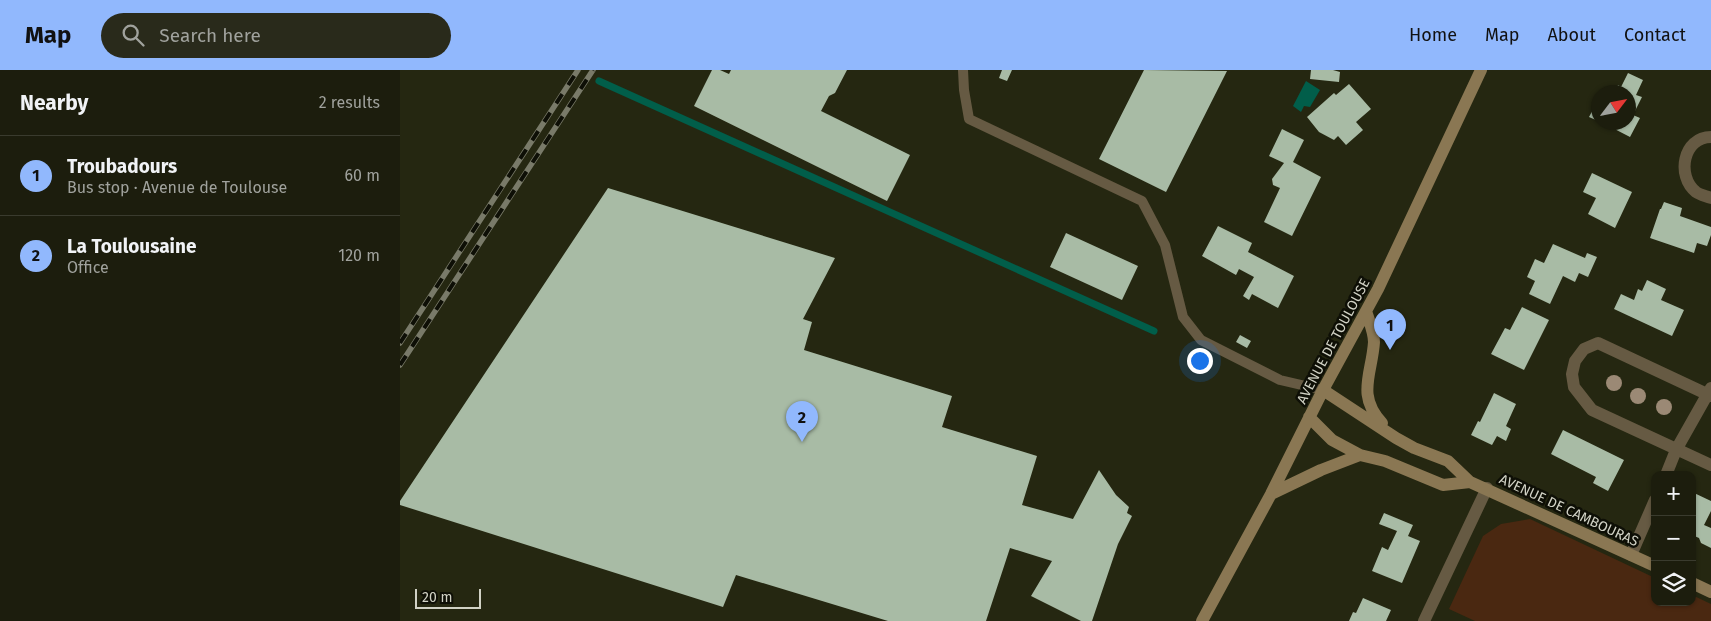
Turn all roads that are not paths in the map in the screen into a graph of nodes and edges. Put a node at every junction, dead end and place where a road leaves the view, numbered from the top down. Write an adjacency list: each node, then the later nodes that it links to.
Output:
1 (963, 70): 6 (lane)
2 (1481, 70): 5 (street, AVENUE DE TOULOUSE)
3 (1711, 137): 4 (street)
4 (1711, 198)
5 (1366, 311): 6 (street, AVENUE DE TOULOUSE); 9 (street)
6 (1323, 390): 8 (street, AVENUE DE TOULOUSE); 9 (street)
7 (1710, 393): 10 (street); 10 (street)
8 (1309, 417): 11 (street); 16 (street, AVENUE DE TOULOUSE)
9 (1396, 438): 14 (street)
10 (1676, 450): 12 (street); 13 (street)
11 (1360, 455): 14 (street); 16 (street)
12 (1711, 464)
13 (1668, 471)
14 (1470, 482): 15 (street, AVENUE DE CAMBOURAS)
15 (1487, 488): 18 (street, AVENUE DE CAMBOURAS); 23 (street)
16 (1271, 494): 22 (street, AVENUE DE TOULOUSE)
17 (1651, 509): 18 (street)
18 (1631, 555): 19 (street, AVENUE DE CAMBOURAS)
19 (1651, 564)
20 (1696, 585): 21 (street)
21 (1711, 592)
22 (1202, 621)
23 (1424, 621)

